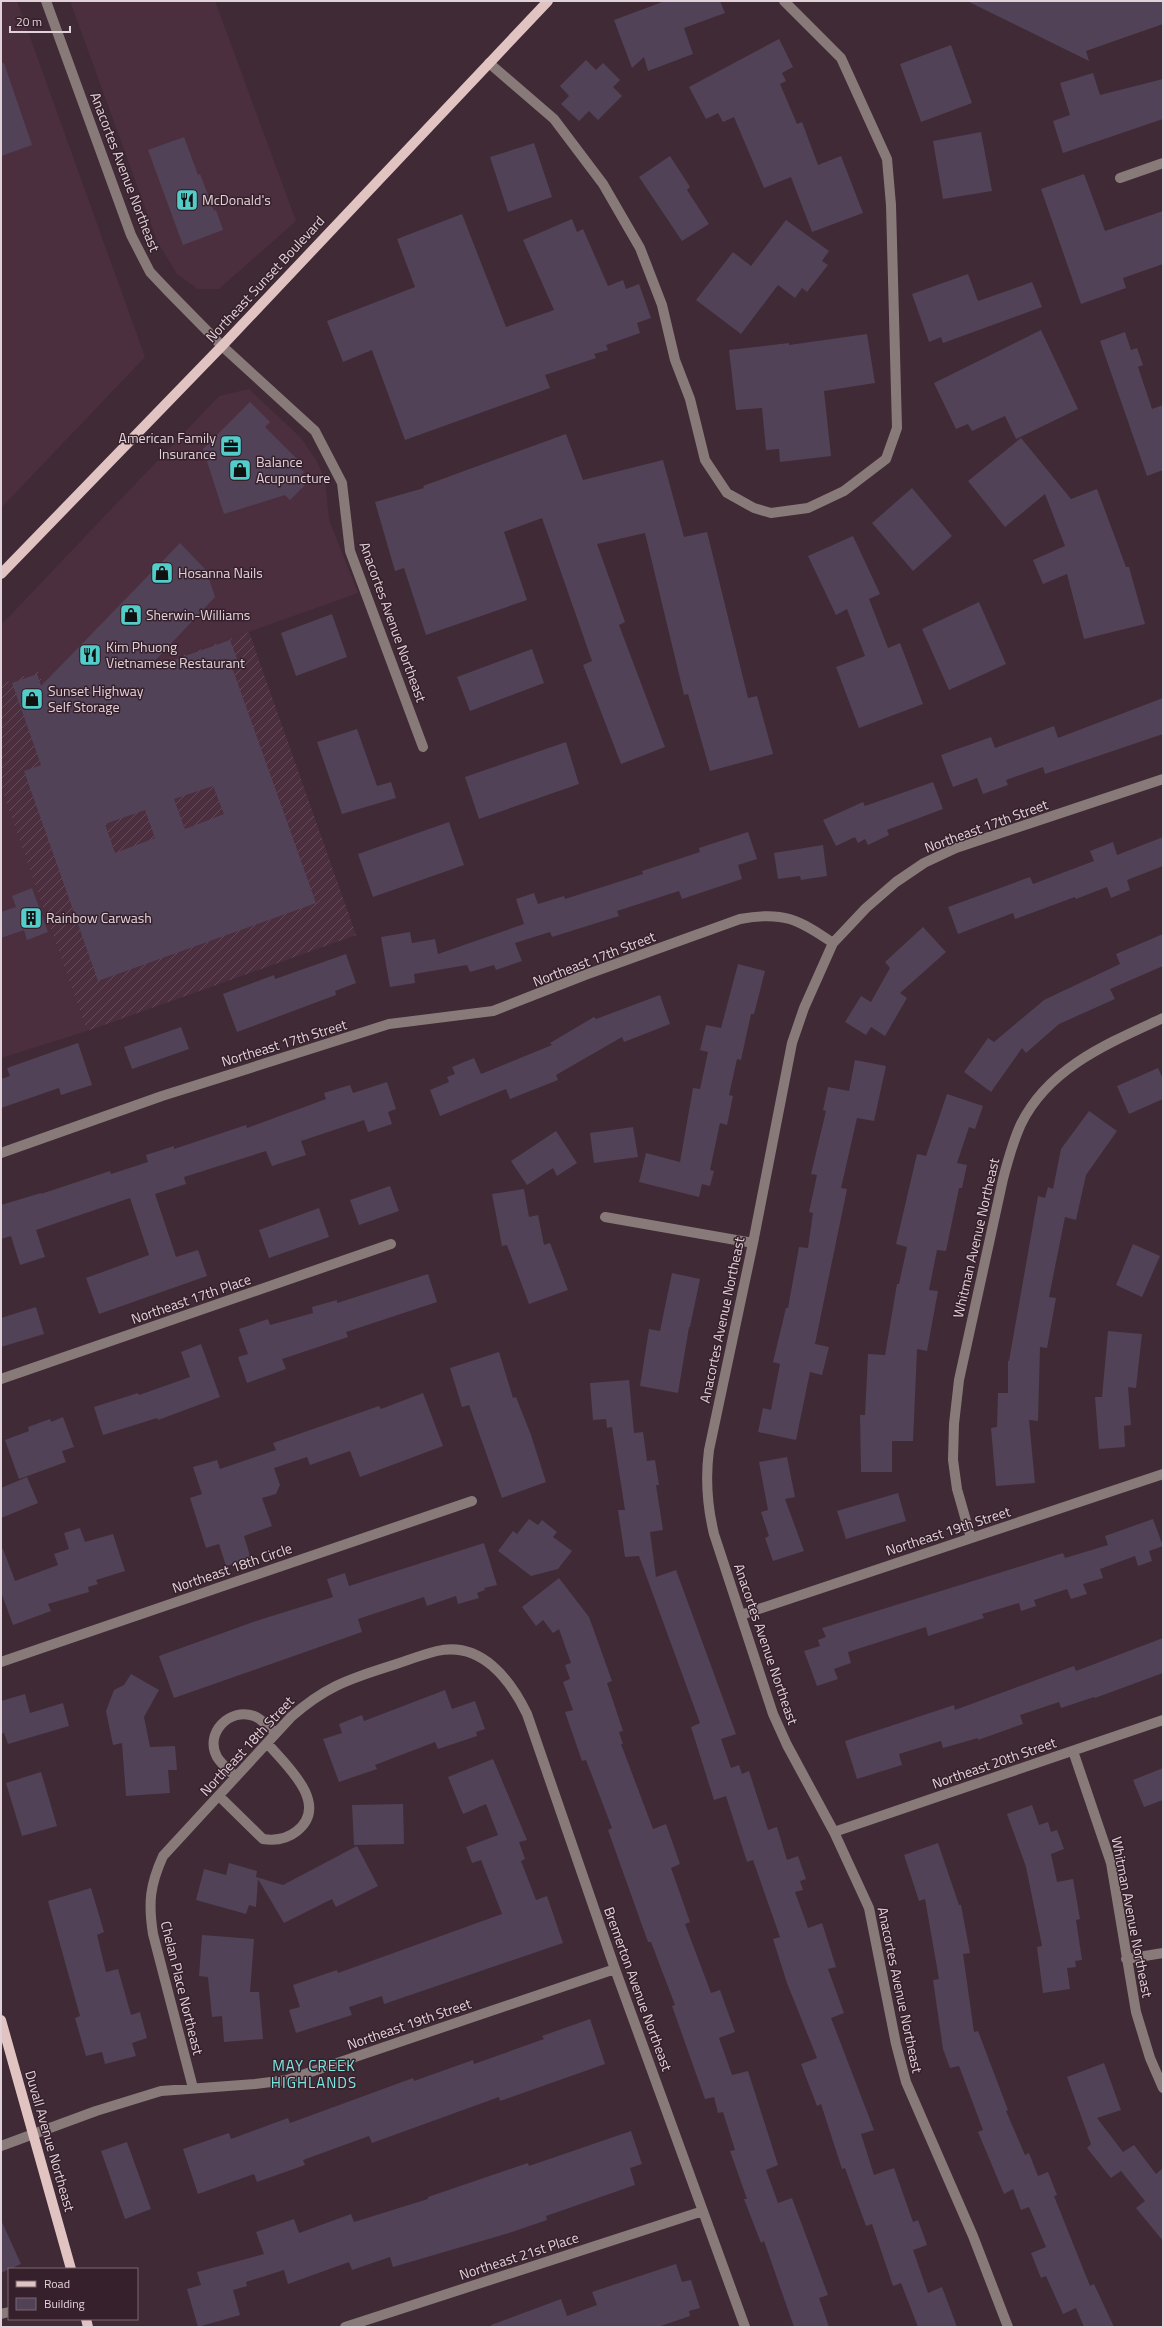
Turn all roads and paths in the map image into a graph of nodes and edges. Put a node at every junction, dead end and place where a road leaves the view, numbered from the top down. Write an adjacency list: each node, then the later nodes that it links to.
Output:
1 (46, 1): 7 (street, Anacortes Avenue Northeast)
2 (548, 1): 4 (main road, Northeast Sunset Boulevard)
3 (784, 1): 4 (street)
4 (489, 63): 7 (main road, Northeast Sunset Boulevard)
5 (1163, 162): 6 (street)
6 (1120, 178)
7 (222, 346): 8 (main road, Northeast Sunset Boulevard); 9 (street, Anacortes Avenue Northeast)
8 (1, 574)
9 (423, 746)
10 (1163, 779): 11 (street, Northeast 17th Street)
11 (833, 943): 13 (street, Northeast 17th Street); 15 (street, Anacortes Avenue Northeast)
12 (1163, 1018): 20 (street, Whitman Avenue Northeast)
13 (1, 1152)
14 (605, 1217): 15 (street)
15 (753, 1243): 21 (street, Anacortes Avenue Northeast)
16 (391, 1244): 17 (street, Northeast 17th Place)
17 (1, 1379)
18 (1163, 1474): 20 (street, Northeast 19th Street)
19 (472, 1501): 22 (street, Northeast 18th Circle)
20 (971, 1538): 21 (street, Northeast 19th Street)
21 (741, 1615): 30 (street, Anacortes Avenue Northeast)
22 (1, 1662)
23 (494, 1666): 25 (street, Northeast 18th Street); 34 (street, Bremerton Avenue Northeast)
24 (1163, 1720): 27 (street, Northeast 20th Street)
25 (276, 1734): 26 (street, Northeast 18th Street); 28 (street)
26 (267, 1743): 28 (street, Northeast 18th Street); 29 (street)
27 (1073, 1751): 30 (street, Northeast 20th Street); 33 (street, Whitman Avenue Northeast)
28 (236, 1777): 29 (street, Northeast 18th Street)
29 (219, 1796): 31 (street, Northeast 18th Street)
30 (834, 1832): 44 (street, Anacortes Avenue Northeast)
31 (150, 1894): 36 (street, Chelan Place Northeast)
32 (1163, 1953): 33 (street)
33 (1126, 1959): 37 (street, Whitman Avenue Northeast)
34 (615, 1969): 36 (street, Northeast 19th Street); 40 (street, Bremerton Avenue Northeast)
35 (1, 2020): 38 (main road, Duvall Avenue Northeast)
36 (192, 2088): 38 (street, Northeast 19th Street)
37 (1163, 2088)
38 (33, 2134): 39 (street, Northeast 19th Street); 41 (main road, Duvall Avenue Northeast)
39 (1, 2146)
40 (703, 2211): 42 (street, Northeast 21st Place); 43 (street, Bremerton Avenue Northeast)
41 (71, 2268)
42 (344, 2327)
43 (745, 2327)
44 (1008, 2327)

